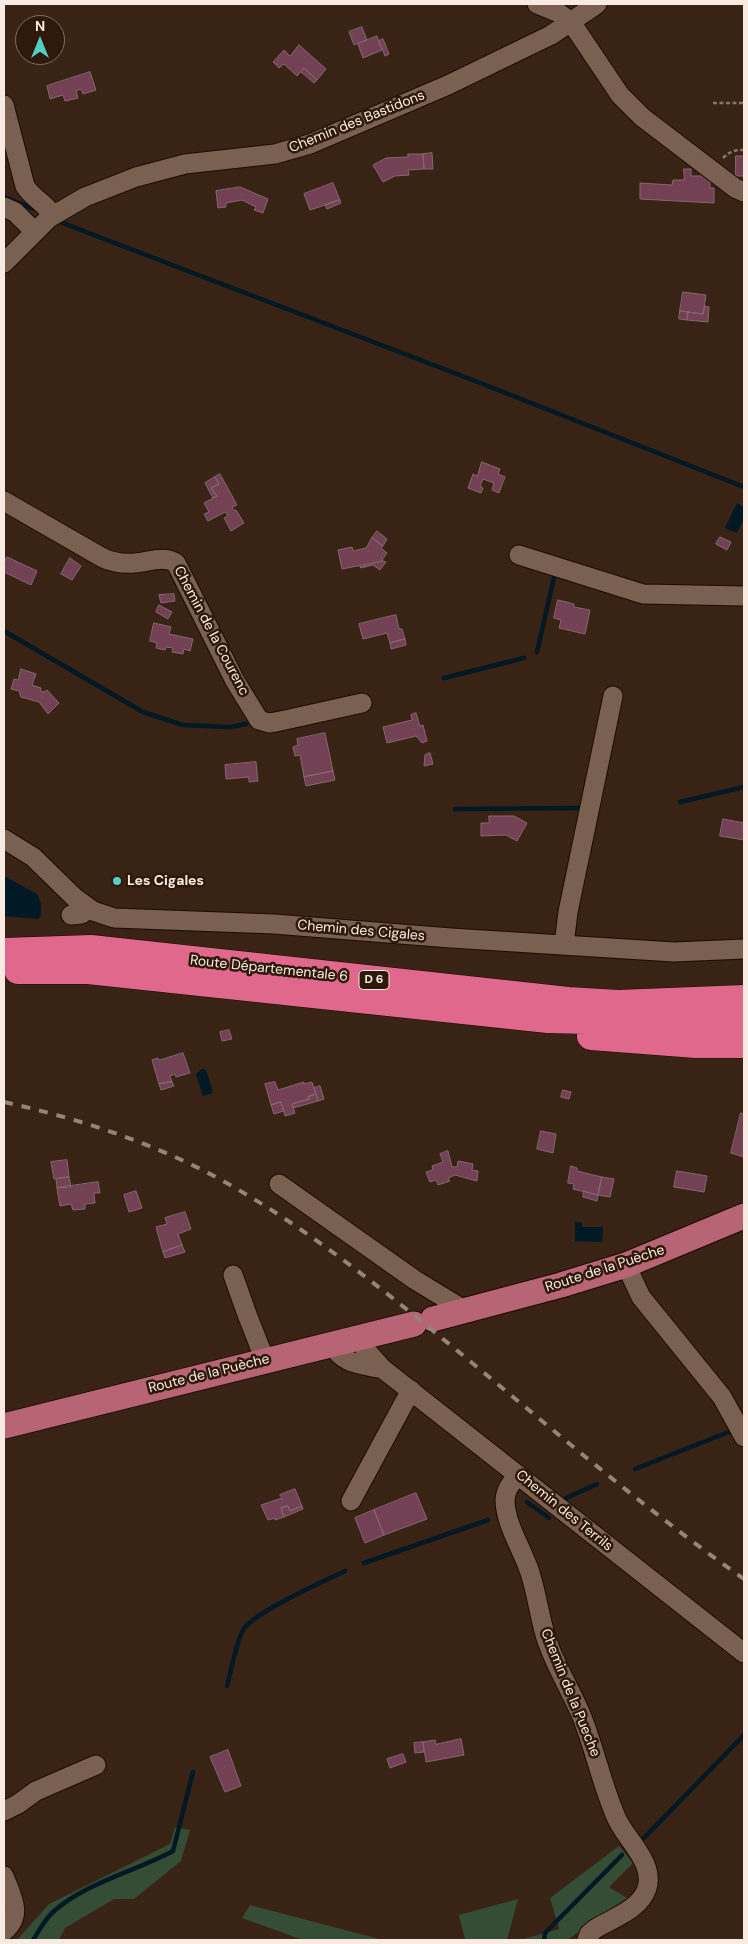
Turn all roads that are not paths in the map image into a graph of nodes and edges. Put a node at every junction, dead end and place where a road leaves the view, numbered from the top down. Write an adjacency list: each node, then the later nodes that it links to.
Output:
1 (538, 4): 4 (street)
2 (569, 4): 4 (street)
3 (598, 4): 4 (street, Chemin des Bastidons)
4 (571, 22): 6 (street); 8 (street, Chemin des Bastidons)
5 (4, 105): 8 (street)
6 (744, 192)
7 (4, 207): 9 (street)
8 (53, 216): 9 (street, Chemin des Bastidons)
9 (34, 231): 10 (street, Chemin des Bastidons)
10 (4, 263)
11 (4, 501): 15 (street, Chemin de la Courenc)
12 (519, 555): 13 (street)
13 (744, 596)
14 (613, 696): 17 (street)
15 (362, 702)
16 (4, 839): 17 (street, Chemin des Cigales)
17 (564, 945): 18 (street, Chemin des Cigales)
18 (744, 949)
19 (4, 952): 24 (highway, Route Départementale 6 / D 6)
20 (4, 970): 23 (highway, Route Départementale 6 / D 6)
21 (744, 990): 24 (highway)
22 (744, 999): 24 (highway, Route Départementale 6 / D 6)
23 (379, 1001): 25 (highway, Route Départementale 6 / D 6); 26 (highway)
24 (618, 1004)
25 (744, 1020)
26 (744, 1044)
27 (279, 1184): 31 (street)
28 (744, 1216): 29 (main road, Route de la Puèche)
29 (626, 1265): 31 (main road, Route de la Puèche); 38 (street)
30 (233, 1275): 34 (street)
31 (466, 1310): 32 (main road, Route de la Puèche)
32 (359, 1337): 33 (main road, Route de la Puèche); 35 (street, Chemin des Terrils)
33 (332, 1343): 34 (main road, Route de la Puèche); 35 (street, Chemin des Terrils)
34 (265, 1360): 37 (main road, Route de la Puèche)
35 (383, 1369): 36 (street, Chemin des Terrils)
36 (411, 1390): 39 (street, Chemin des Terrils); 40 (street)
37 (4, 1426)
38 (744, 1436)
39 (518, 1475): 41 (street, Chemin des Terrils); 46 (street, Chemin de la Pueche)
40 (351, 1500)
41 (744, 1653)
42 (96, 1764): 43 (street)
43 (4, 1811)
44 (4, 1876): 45 (street)
45 (4, 1931)
46 (588, 1940)

